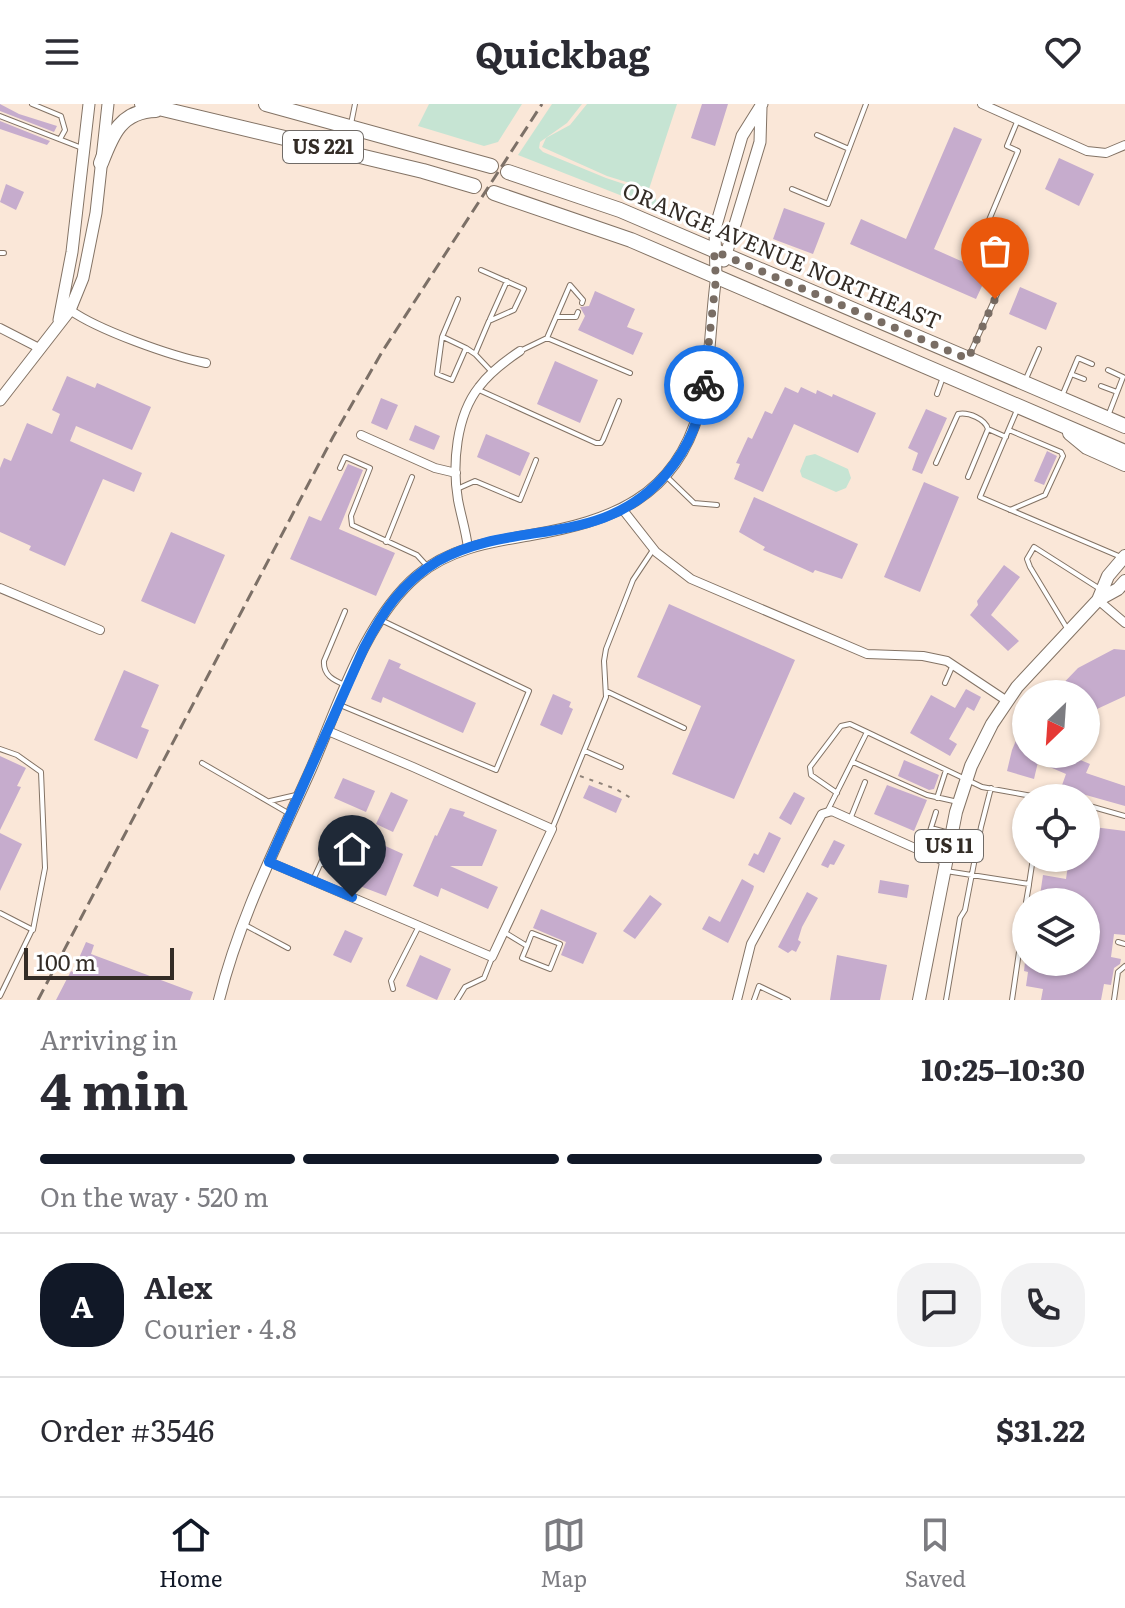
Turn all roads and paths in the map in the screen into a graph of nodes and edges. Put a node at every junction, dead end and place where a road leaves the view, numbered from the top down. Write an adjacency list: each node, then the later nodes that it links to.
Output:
1 (32, 104): 15 (lane)
2 (89, 104): 17 (main road)
3 (108, 104): 19 (main road)
4 (142, 104): 10 (highway, US 221)
5 (266, 104): 13 (highway, US 221)
6 (355, 104): 13 (lane)
7 (866, 104): 18 (lane)
8 (982, 104): 12 (street)
9 (761, 105): 25 (main road); 25 (main road)
10 (170, 110): 19 (highway); 22 (highway, US 221)
11 (0, 116): 15 (lane)
12 (1018, 119): 16 (street); 44 (lane)
13 (350, 126): 20 (highway, US 221)
14 (817, 135): 18 (lane)
15 (60, 139): 17 (lane)
16 (1125, 145)
17 (84, 149): 35 (main road)
18 (849, 149): 23 (lane)
19 (101, 163): 31 (main road)
20 (491, 166)
21 (508, 172): 25 (highway, ORANGE AVENUE NORTHEAST)
22 (474, 186)
23 (792, 189)
24 (494, 193): 27 (highway, ORANGE AVENUE NORTHEAST)
25 (720, 254): 27 (main road); 44 (highway, ORANGE AVENUE NORTHEAST)
26 (481, 270): 28 (lane)
27 (716, 279): 51 (highway, ORANGE AVENUE NORTHEAST); 75 (street)
28 (507, 281): 34 (lane); 34 (lane)
29 (458, 299): 37 (lane)
30 (582, 303): 33 (lane)
31 (70, 310): 35 (main road); 45 (street)
32 (578, 312): 33 (lane)
33 (556, 317): 38 (lane)
34 (489, 321): 43 (lane)
35 (58, 324): 40 (main road)
36 (0, 328): 40 (street)
37 (442, 337): 39 (lane); 39 (lane)
38 (547, 338): 42 (lane); 49 (lane)
39 (466, 348): 43 (lane)
40 (41, 349): 59 (main road)
41 (1039, 349): 53 (lane)
42 (520, 351): 48 (street)
43 (475, 354): 48 (lane)
44 (968, 359): 53 (highway, ORANGE AVENUE NORTHEAST)
45 (206, 363)
46 (1092, 364): 50 (lane)
47 (1108, 370): 56 (lane)
48 (492, 373): 55 (street)
49 (630, 373)
50 (1071, 374): 52 (lane); 58 (lane)
51 (944, 375): 57 (lane); 61 (highway, ORANGE AVENUE NORTHEAST)
52 (1084, 379)
53 (1025, 383): 58 (highway, ORANGE AVENUE NORTHEAST)
54 (1101, 386): 56 (lane)
55 (477, 389): 60 (lane); 74 (street)
56 (1117, 392): 62 (lane)
57 (937, 394)
58 (1061, 398): 62 (highway, ORANGE AVENUE NORTHEAST)
59 (0, 400)
60 (619, 401)
61 (1019, 406): 63 (highway, ORANGE AVENUE NORTHEAST); 66 (lane)
62 (1107, 418): 64 (highway, ORANGE AVENUE NORTHEAST)
63 (1057, 423): 69 (highway, ORANGE AVENUE NORTHEAST); 72 (highway)
64 (1125, 426)
65 (988, 429): 68 (lane); 71 (lane); 77 (lane)
66 (1009, 430): 68 (lane); 81 (lane)
67 (361, 435): 74 (street)
68 (1006, 437): 81 (lane)
69 (1125, 452)
70 (536, 460): 78 (lane)
71 (936, 463)
72 (1125, 464)
73 (340, 468): 82 (lane)
74 (456, 473): 78 (street)
75 (665, 475): 79 (lane); 80 (street)
76 (412, 477): 82 (lane)
77 (968, 477)
78 (457, 489): 83 (street)
79 (717, 505)
80 (623, 510): 83 (street); 84 (street)
81 (1010, 510): 85 (lane)
82 (386, 542): 86 (lane)
83 (468, 548): 86 (street)
84 (653, 550): 95 (street); 98 (lane)
85 (1124, 557): 89 (main road, US 11)
86 (428, 568): 91 (street)
87 (1125, 581): 89 (main road, US 11)
88 (0, 588): 93 (street)
89 (1100, 595): 92 (street); 94 (main road, US 11); 94 (lane)
90 (345, 611): 97 (lane)
91 (379, 619): 97 (street); 100 (lane)
92 (1125, 623)
93 (100, 630)
94 (1069, 631): 99 (main road, US 11)
95 (953, 665): 96 (lane); 99 (street)
96 (945, 683)
97 (347, 686): 100 (street)
98 (606, 691): 101 (lane); 105 (lane)
99 (1007, 701): 111 (main road, US 11)
100 (339, 704): 102 (street)
101 (684, 728)
102 (328, 731): 114 (street); 128 (street)
103 (867, 732): 106 (lane); 109 (lane); 116 (lane)
104 (0, 749): 142 (lane)
105 (585, 751): 108 (lane); 110 (lane)
106 (853, 762): 116 (lane); 117 (lane)
107 (202, 763): 119 (lane)
108 (621, 767)
109 (946, 770): 111 (lane); 117 (lane)
110 (575, 775): 118 (path); 128 (lane)
111 (966, 780): 113 (lane); 120 (main road, US 11)
112 (865, 782): 126 (lane)
113 (991, 788): 115 (lane); 135 (lane)
114 (301, 790): 119 (lane); 124 (street)
115 (1012, 792)
116 (837, 793): 122 (lane)
117 (937, 798): 120 (lane)
118 (634, 800)
119 (267, 801): 124 (lane)
120 (959, 802): 129 (main road, US 11)
121 (1100, 809): 125 (lane)
122 (827, 811): 126 (street); 153 (street)
123 (936, 812): 127 (lane)
124 (291, 815): 131 (street)
125 (1125, 816)
126 (850, 819): 130 (street)
127 (931, 828): 129 (lane); 130 (lane)
128 (552, 829): 143 (street)
129 (951, 834): 133 (main road, US 11)
130 (923, 852): 133 (street)
131 (269, 862): 136 (street); 140 (street)
132 (321, 863): 132 (lane); 136 (lane)
133 (945, 866): 135 (lane); 158 (main road, US 11)
134 (1031, 872): 137 (lane)
135 (972, 875): 137 (lane); 159 (lane)
136 (313, 880): 141 (street)
137 (1029, 884): 138 (lane)
138 (1028, 888)
139 (0, 913): 142 (lane)
140 (243, 923): 147 (lane); 155 (street)
141 (419, 926): 148 (street); 151 (lane)
142 (33, 930): 152 (lane)
143 (504, 932): 146 (lane); 148 (street)
144 (1118, 942): 145 (lane)
145 (1125, 944)
146 (527, 946): 146 (lane)
147 (288, 948)
148 (492, 957): 156 (lane)
149 (1125, 966): 161 (lane)
150 (1015, 976): 160 (lane)
151 (393, 989)
152 (0, 996)
153 (738, 996): 154 (lane)
154 (753, 999): 157 (lane)
155 (219, 1000)
156 (457, 1000)
157 (788, 1000)
158 (919, 1000)
159 (946, 1000)
160 (1012, 1000)
161 (1114, 1000)

